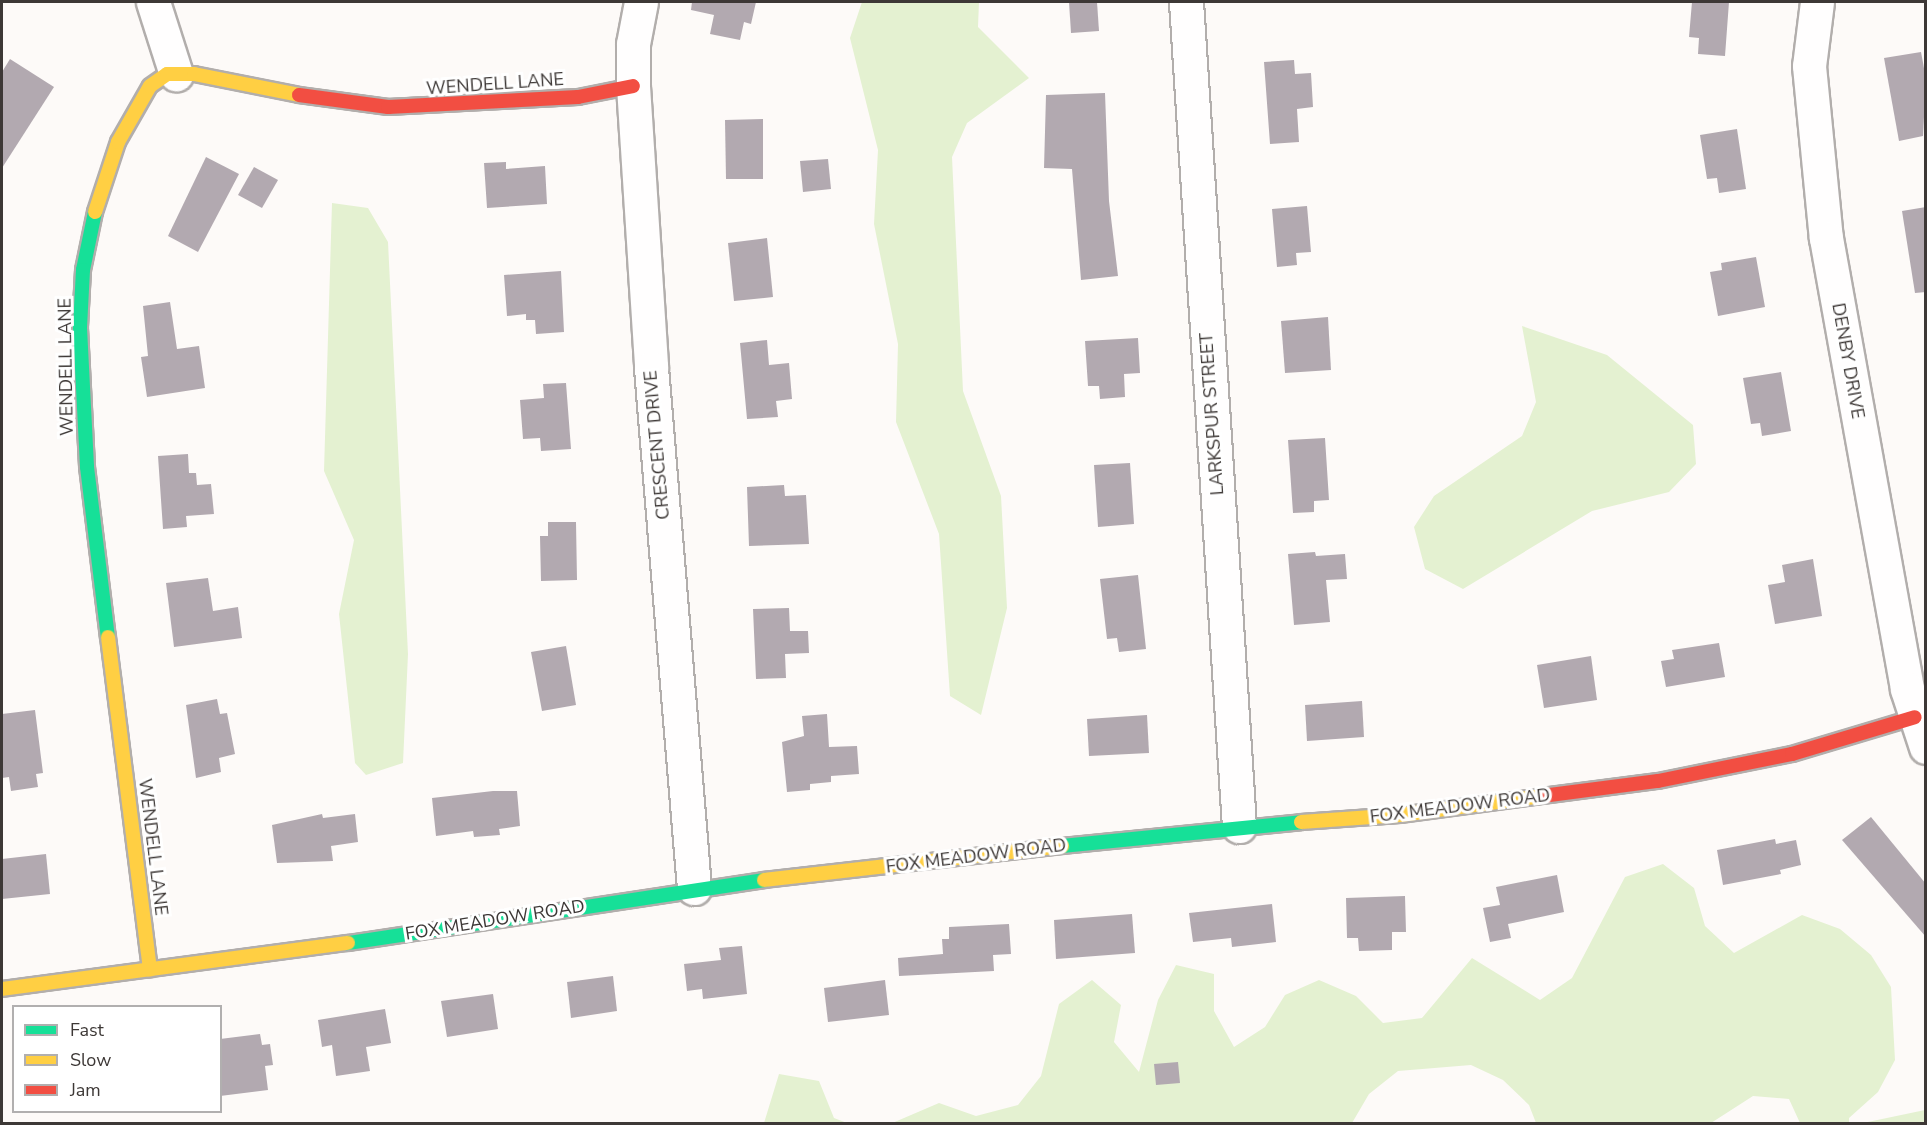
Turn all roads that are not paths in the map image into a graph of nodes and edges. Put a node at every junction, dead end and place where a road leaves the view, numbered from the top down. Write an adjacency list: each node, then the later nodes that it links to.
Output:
1 (153, 2): 5 (street)
2 (641, 2): 6 (street, CRESCENT DRIVE)
3 (1186, 2): 9 (street, LARKSPUR STREET)
4 (1817, 2): 7 (street, DENBY DRIVE)
5 (176, 74): 6 (street, WENDELL LANE); 11 (street, WENDELL LANE)
6 (633, 86): 10 (street, CRESCENT DRIVE)
7 (1915, 717): 8 (street); 9 (street, FOX MEADOW ROAD)
8 (1926, 747)
9 (1239, 826): 10 (street, FOX MEADOW ROAD)
10 (694, 888): 11 (street, FOX MEADOW ROAD)
11 (150, 969): 12 (street, FOX MEADOW ROAD)
12 (2, 989)

